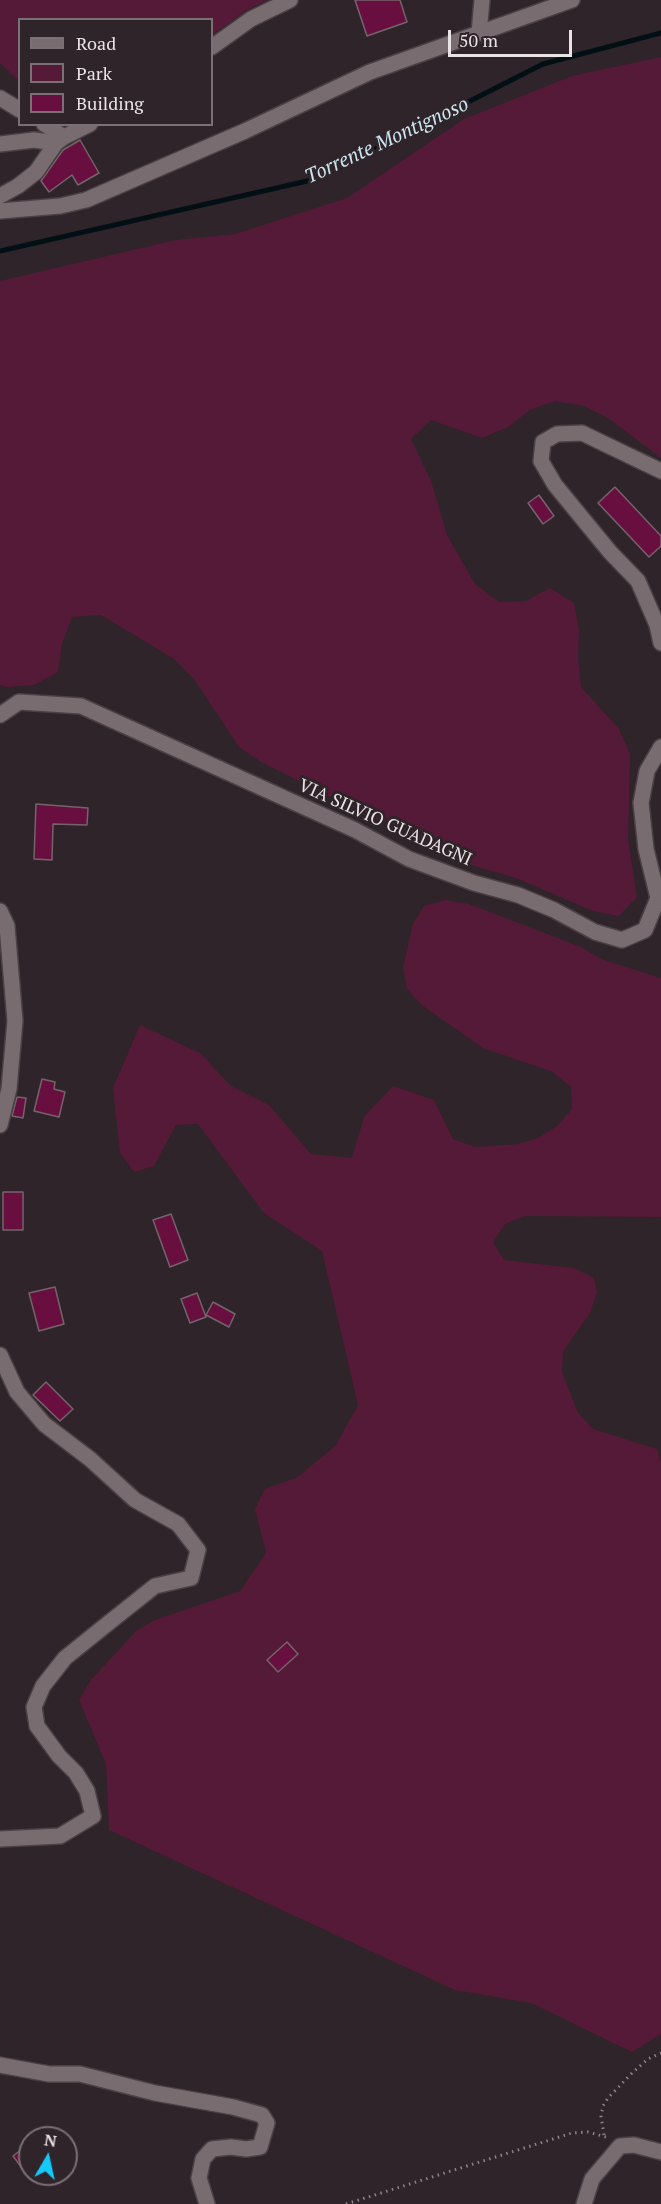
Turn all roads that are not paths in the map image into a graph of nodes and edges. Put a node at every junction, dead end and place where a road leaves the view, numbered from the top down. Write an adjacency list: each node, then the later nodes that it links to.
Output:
1 (290, 0): 5 (street)
2 (482, 0): 4 (street)
3 (572, 0): 4 (street)
4 (479, 33): 13 (street)
5 (213, 46)
6 (0, 98): 7 (street)
7 (18, 109)
8 (46, 126): 10 (street)
9 (86, 126): 10 (street)
10 (60, 140): 11 (street); 12 (street)
11 (0, 144)
12 (0, 196)
13 (0, 211)
14 (661, 471): 15 (street)
15 (661, 643)
16 (0, 715): 17 (street, VIA SILVIO GUADAGNI)
17 (661, 747)
18 (0, 911): 19 (street)
19 (0, 1125)
20 (0, 1355): 21 (street)
21 (0, 1839)
22 (0, 2065): 24 (street)
23 (661, 2152): 25 (street)
24 (207, 2204)
25 (584, 2204)

